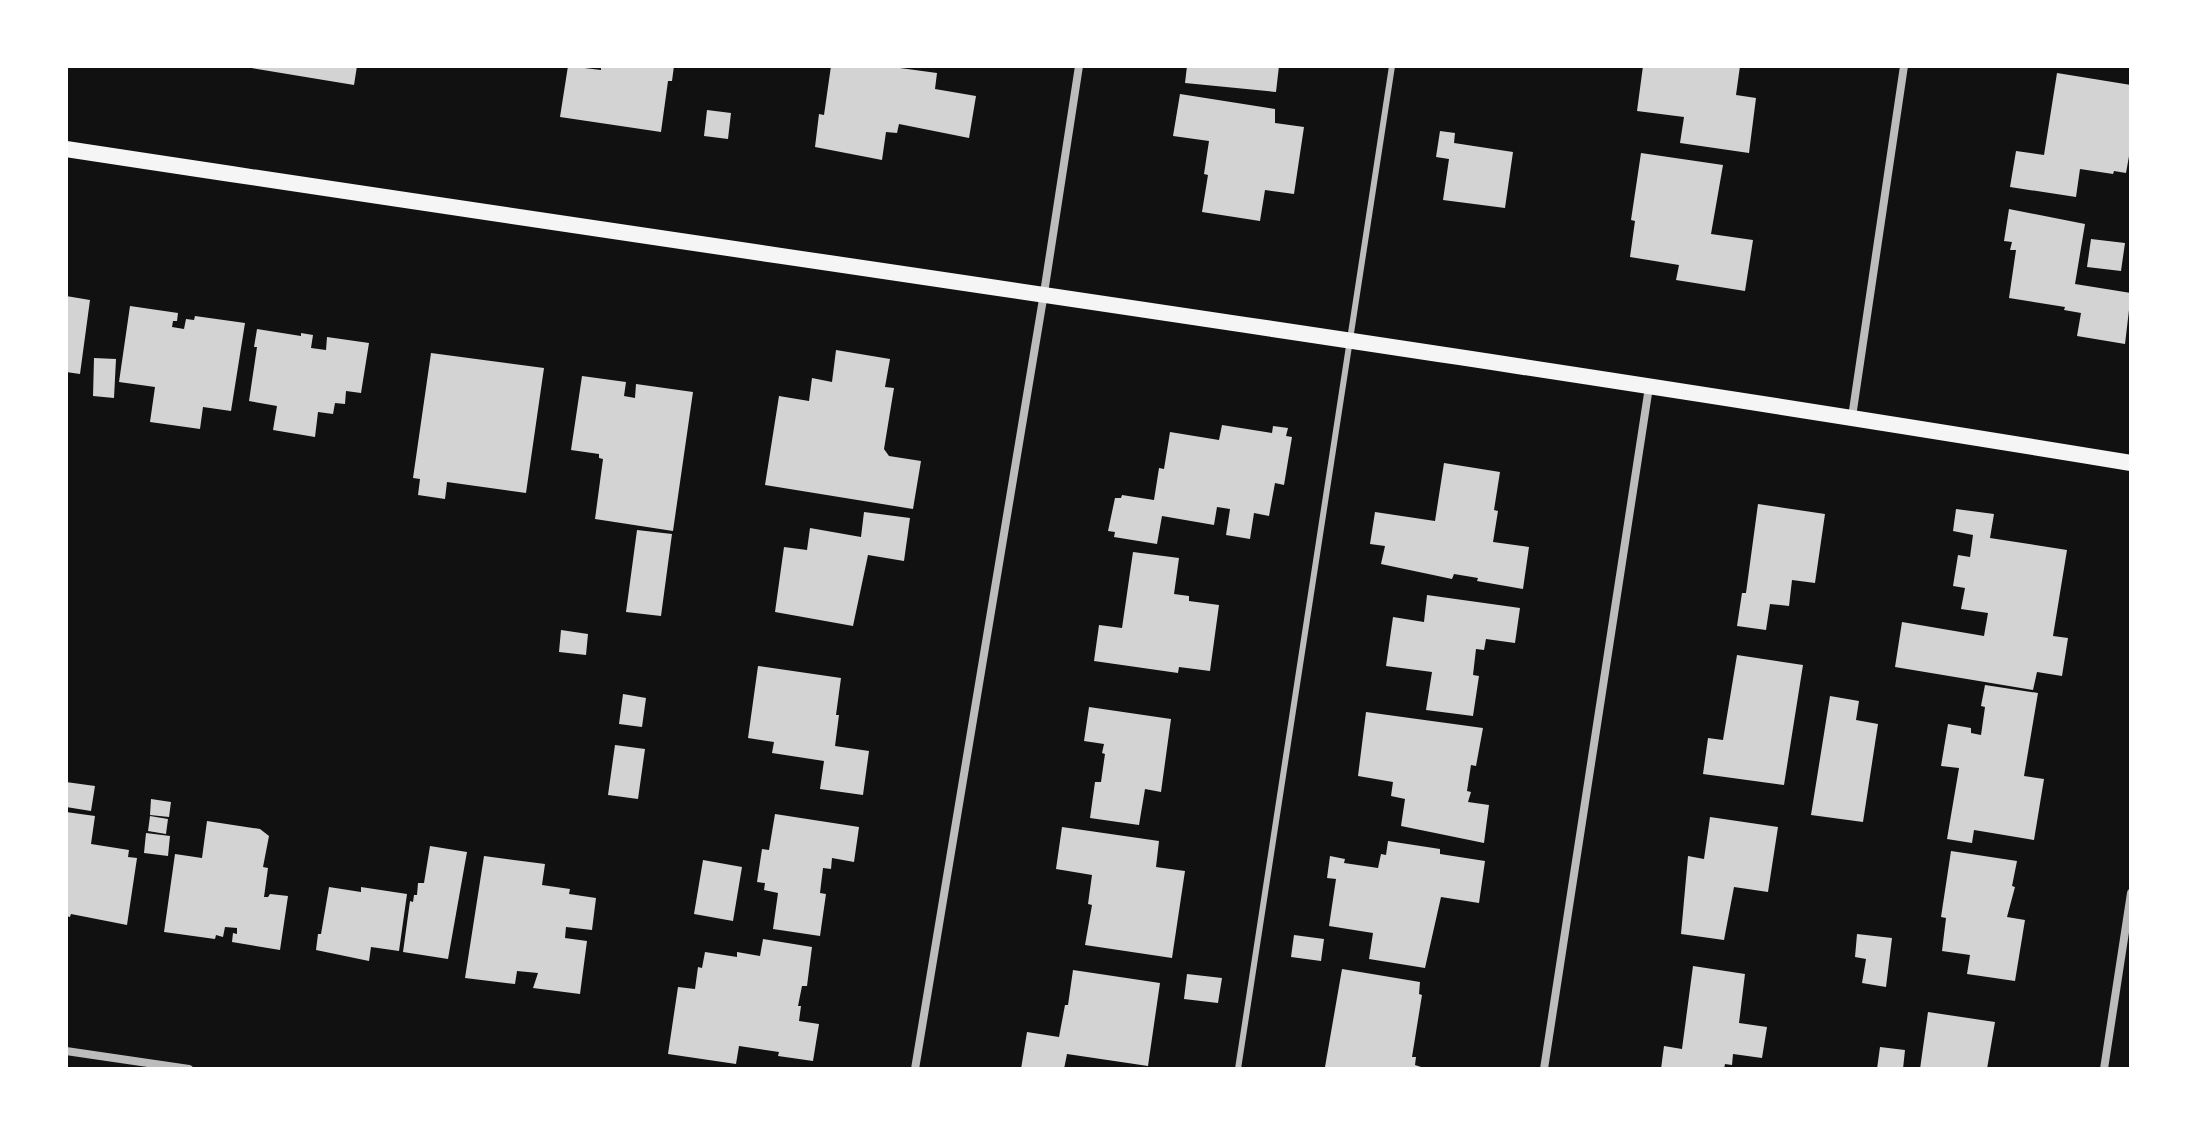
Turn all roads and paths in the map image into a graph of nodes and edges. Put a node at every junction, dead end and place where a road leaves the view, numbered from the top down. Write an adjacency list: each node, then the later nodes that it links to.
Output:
1 (1079, 66): 5 (street)
2 (1392, 66): 6 (lane)
3 (1904, 66): 8 (street)
4 (66, 149): 5 (main road)
5 (1044, 293): 6 (main road); 13 (street)
6 (1349, 341): 7 (main road); 14 (lane)
7 (1649, 387): 8 (main road); 15 (street)
8 (1852, 417): 9 (main road)
9 (2131, 463)
10 (2131, 893): 16 (street)
11 (66, 1051): 12 (street)
12 (189, 1069)
13 (915, 1069)
14 (1238, 1069)
15 (1544, 1069)
16 (2104, 1069)

